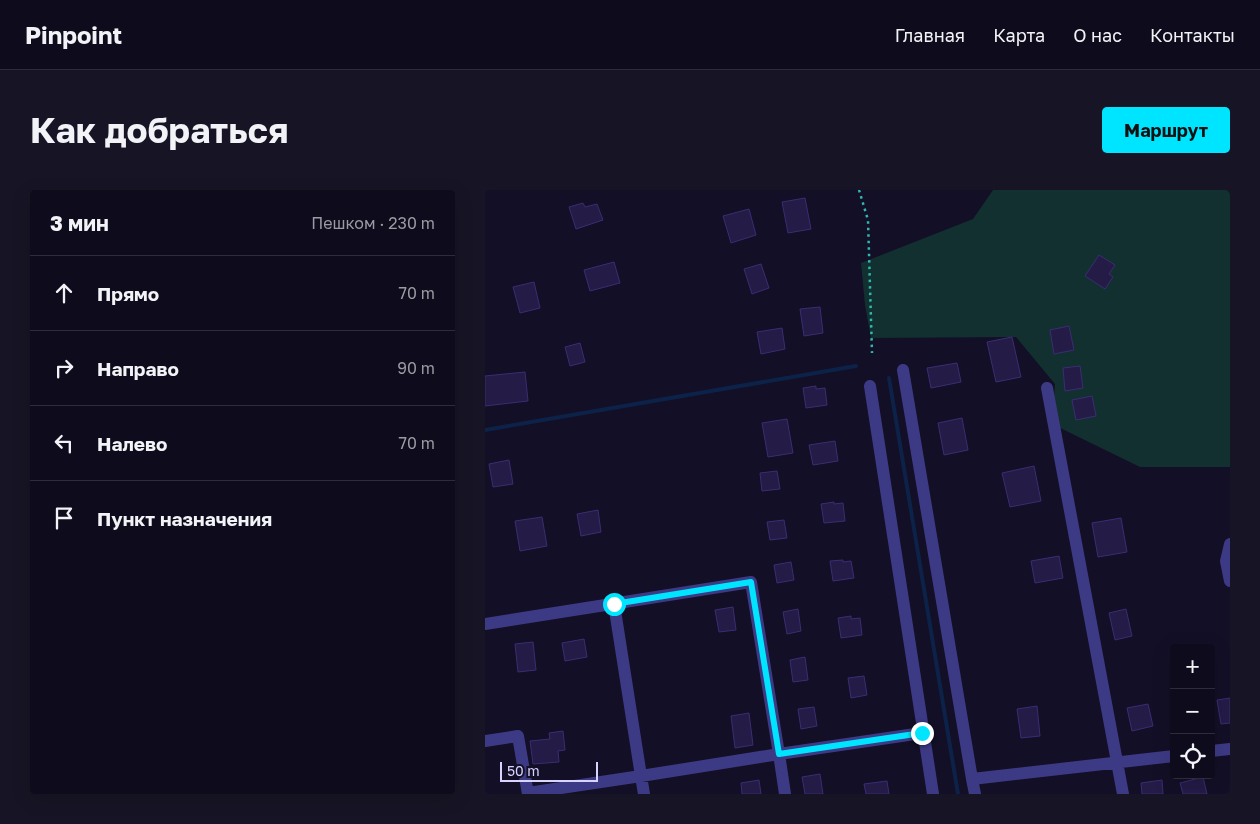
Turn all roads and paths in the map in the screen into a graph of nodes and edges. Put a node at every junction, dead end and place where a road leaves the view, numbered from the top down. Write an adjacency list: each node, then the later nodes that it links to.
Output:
1 (859, 190): 2 (path)
2 (873, 353)
3 (903, 370): 18 (lane)
4 (870, 386): 10 (lane)
5 (1047, 388): 16 (lane)
6 (1230, 544): 7 (lane)
7 (1230, 581)
8 (614, 604): 9 (lane); 14 (lane); 17 (lane)
9 (485, 624)
10 (922, 733): 14 (lane); 22 (lane)
11 (485, 741): 19 (lane)
12 (1230, 749): 13 (lane)
13 (1215, 751)
14 (779, 754): 17 (lane); 21 (lane)
15 (1170, 757): 16 (lane)
16 (1118, 764): 18 (lane); 24 (lane)
17 (641, 776): 19 (lane); 20 (lane)
18 (972, 779): 23 (lane)
19 (528, 794)
20 (644, 794)
21 (785, 794)
22 (933, 794)
23 (975, 794)
24 (1123, 794)

